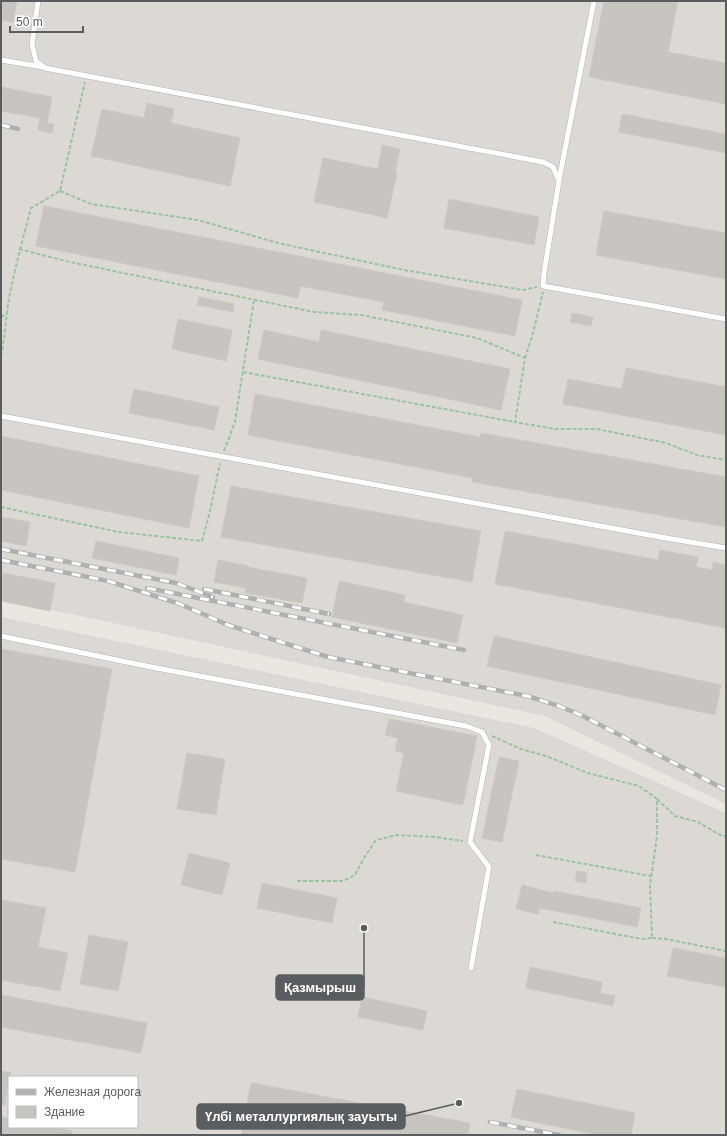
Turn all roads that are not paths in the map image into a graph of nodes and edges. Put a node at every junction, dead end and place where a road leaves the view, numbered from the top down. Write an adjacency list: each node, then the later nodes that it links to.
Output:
1 (38, 1): 4 (lane)
2 (594, 1): 5 (lane)
3 (1, 60): 4 (lane)
4 (46, 68): 5 (lane)
5 (559, 181): 6 (lane)
6 (726, 320)
7 (1, 416): 8 (lane)
8 (726, 548)
9 (1, 636): 10 (lane)
10 (471, 968)

